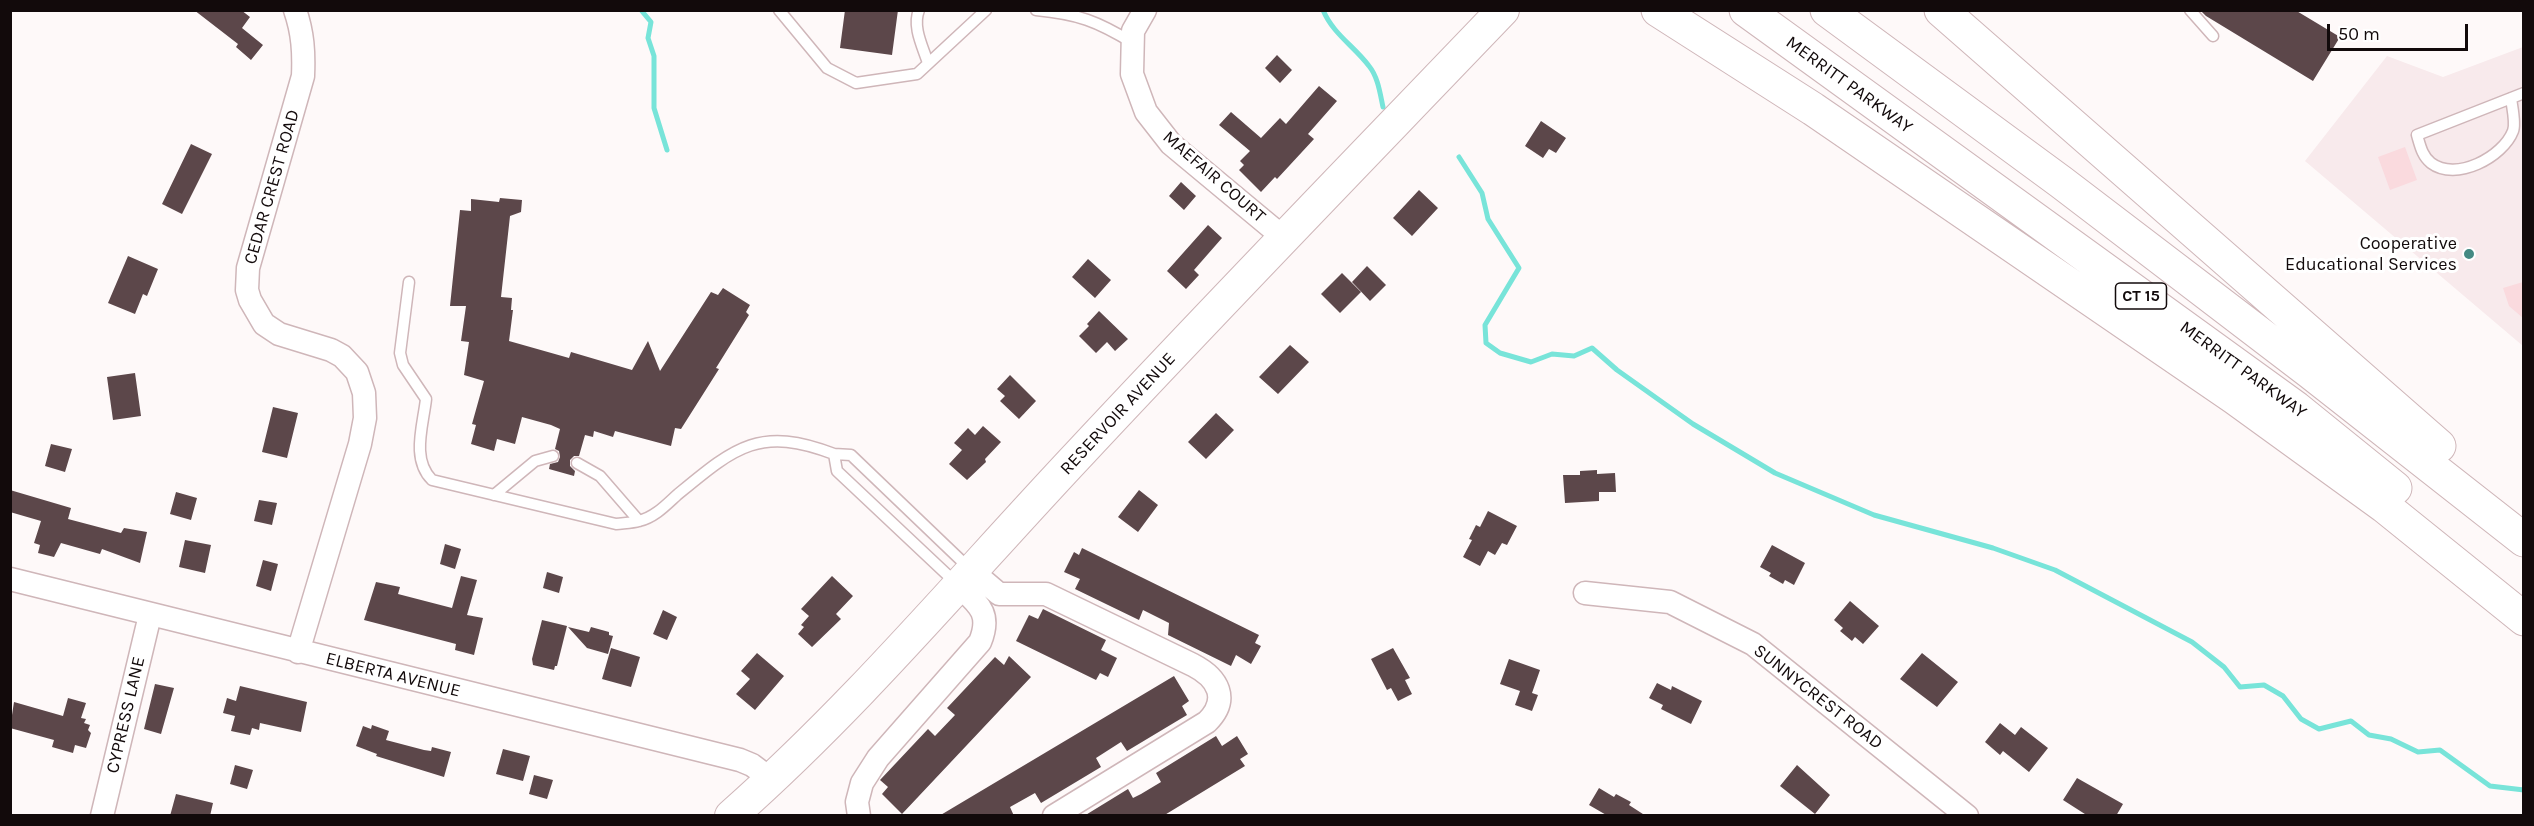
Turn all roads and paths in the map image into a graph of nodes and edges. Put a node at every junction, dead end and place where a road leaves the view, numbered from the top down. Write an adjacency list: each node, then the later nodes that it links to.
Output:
1 (295, 10): 33 (street, CEDAR CREST ROAD)
2 (778, 10): 15 (lane)
3 (920, 10): 15 (lane)
4 (986, 10): 15 (lane)
5 (1036, 10): 14 (lane)
6 (1145, 10): 14 (street, MAEFAIR COURT)
7 (1503, 10): 18 (main road, RESERVOIR AVENUE)
8 (1658, 10): 32 (highway)
9 (1746, 10): 30 (highway, MERRITT PARKWAY / CT 15)
10 (1827, 10): 26 (highway, MERRITT PARKWAY / CT 15)
11 (1941, 10): 24 (highway)
12 (2190, 10): 13 (lane)
13 (2213, 36)
14 (1133, 43): 18 (street, MAEFAIR COURT)
15 (928, 63)
16 (2523, 93): 17 (lane)
17 (2511, 98): 17 (lane)
18 (1284, 238): 27 (main road, RESERVOIR AVENUE)
19 (409, 282): 23 (lane)
20 (834, 454): 25 (lane); 27 (lane); 27 (lane)
21 (553, 456): 23 (lane)
22 (577, 463): 25 (lane)
23 (494, 495): 25 (lane)
24 (2523, 520)
25 (639, 521)
26 (2523, 540)
27 (965, 578): 34 (main road, RESERVOIR AVENUE); 37 (street); 38 (street)
28 (10, 579): 31 (street, ELBERTA AVENUE)
29 (1585, 593): 39 (street, SUNNYCREST ROAD)
30 (2523, 596)
31 (150, 615): 33 (street, ELBERTA AVENUE); 35 (street, CYPRESS LANE)
32 (2523, 619)
33 (298, 652): 34 (street, ELBERTA AVENUE)
34 (772, 780): 36 (main road, RESERVOIR AVENUE)
35 (102, 816)
36 (732, 816)
37 (859, 816)
38 (1054, 816)
39 (1966, 816)

